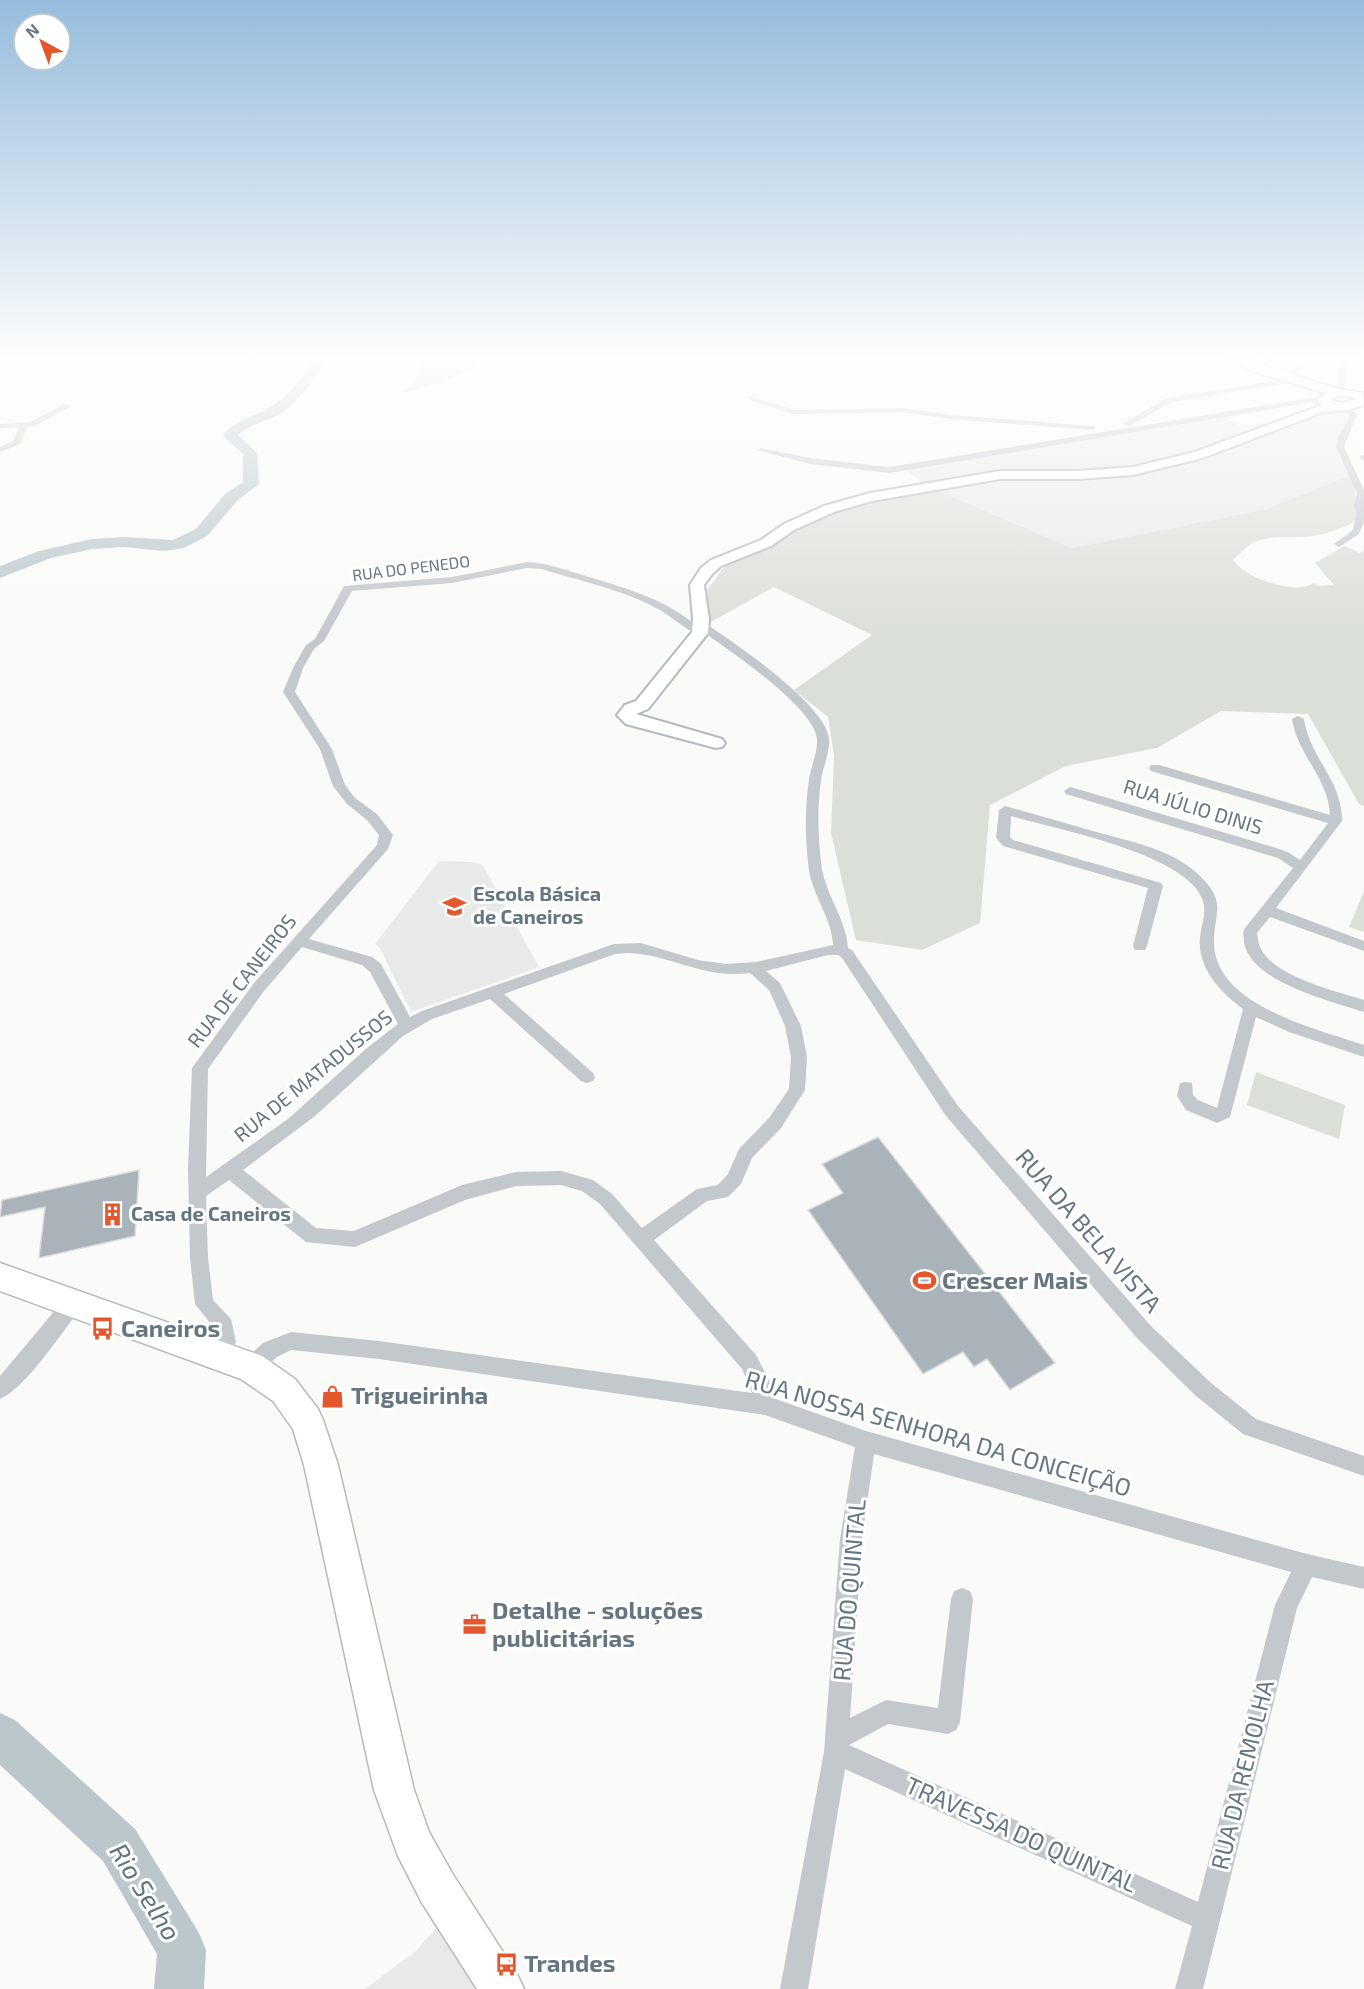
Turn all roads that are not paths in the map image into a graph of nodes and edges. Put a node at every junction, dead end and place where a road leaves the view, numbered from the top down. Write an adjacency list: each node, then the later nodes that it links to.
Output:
1 (774, 453): 2 (street)
2 (984, 453)
3 (1205, 453): 6 (street)
4 (1343, 453): 5 (street)
5 (1339, 544)
6 (701, 629): 7 (street, RUA DO PENEDO); 9 (street); 18 (street)
7 (318, 641): 15 (street, RUA DE CANEIROS)
8 (1298, 719): 12 (street)
9 (716, 742)
10 (1155, 768): 12 (street)
11 (1070, 791): 13 (street, RUA JÚLIO DINIS)
12 (1336, 821): 13 (street)
13 (1301, 867): 14 (street)
14 (1268, 910): 17 (street); 21 (street)
15 (299, 942): 23 (street); 28 (street, RUA DE CANEIROS)
16 (1140, 946): 22 (street)
17 (1364, 946)
18 (841, 950): 19 (street, RUA DE MATADUSSOS); 36 (street, RUA DA BELA VISTA)
19 (754, 968): 20 (street, RUA DE MATADUSSOS); 29 (street)
20 (492, 992): 23 (street, RUA DE MATADUSSOS); 25 (street)
21 (1364, 1006)
22 (1251, 1007): 24 (street); 26 (street)
23 (405, 1025): 27 (street, RUA DE MATADUSSOS)
24 (1364, 1051)
25 (587, 1077)
26 (1186, 1088)
27 (230, 1170): 28 (street, RUA DE MATADUSSOS); 29 (street)
28 (198, 1192): 32 (street, RUA DE CANEIROS)
29 (641, 1239): 34 (street)
30 (0, 1276): 31 (main road)
31 (74, 1302): 32 (main road); 33 (street)
32 (234, 1361): 34 (street, RUA NOSSA SENHORA DA CONCEIÇÃO); 42 (main road)
33 (0, 1389)
34 (765, 1406): 35 (street, RUA NOSSA SENHORA DA CONCEIÇÃO)
35 (866, 1441): 37 (street, RUA NOSSA SENHORA DA CONCEIÇÃO); 40 (street, RUA DO QUINTAL)
36 (1364, 1466)
37 (1306, 1565): 38 (street, RUA NOSSA SENHORA DA CONCEIÇÃO); 41 (street, RUA DA REMOLHA)
38 (1364, 1578)
39 (962, 1599): 40 (street)
40 (837, 1745): 41 (street, TRAVESSA DO QUINTAL); 43 (street, RUA DO QUINTAL)
41 (1206, 1919): 44 (street, RUA DA REMOLHA)
42 (502, 1989)
43 (794, 1989)
44 (1189, 1989)

